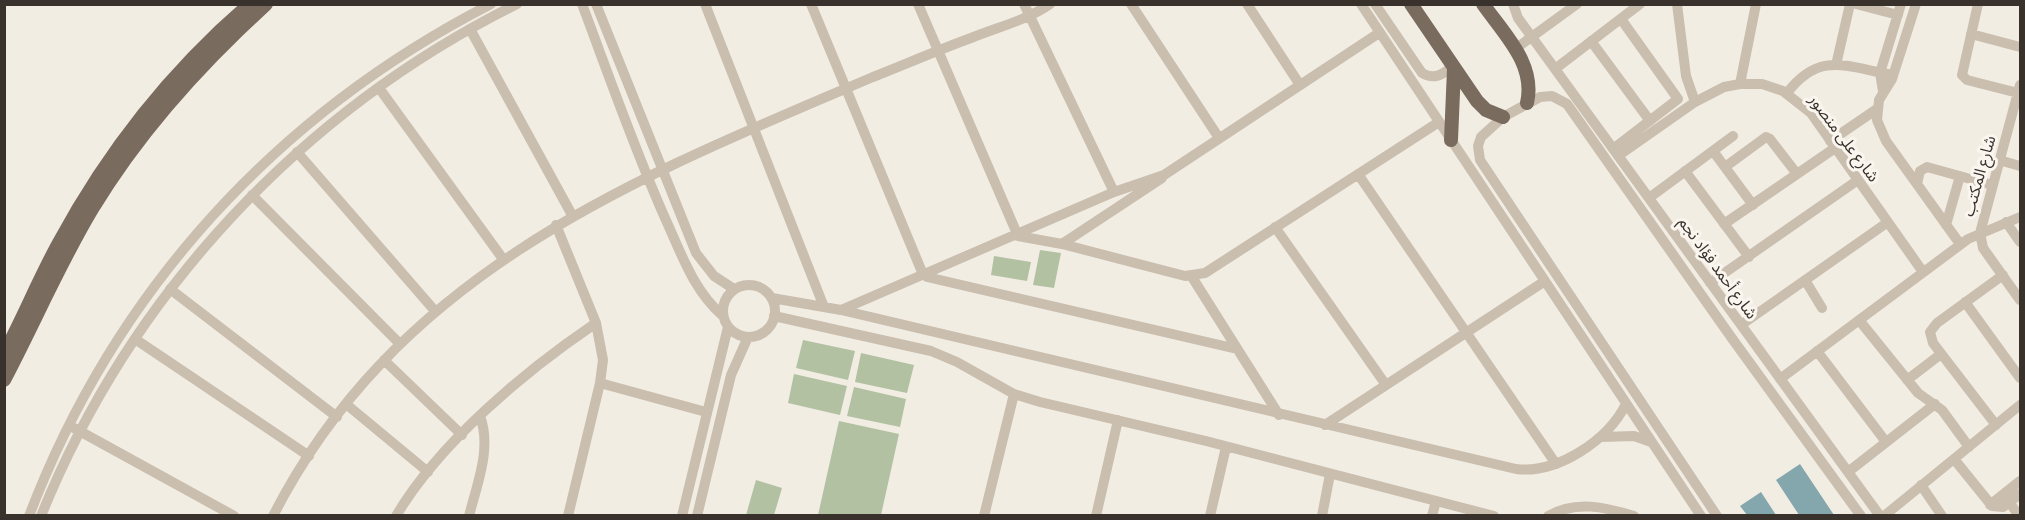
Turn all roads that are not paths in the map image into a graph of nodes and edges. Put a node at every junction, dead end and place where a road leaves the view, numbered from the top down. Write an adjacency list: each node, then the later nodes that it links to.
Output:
1 (250, 4): 126 (main road)
2 (266, 4): 131 (main road)
3 (491, 4): 89 (street)
4 (517, 4): 29 (street)
5 (582, 4): 73 (street)
6 (596, 4): 67 (street)
7 (705, 4): 56 (street)
8 (811, 4): 45 (street)
9 (918, 4): 36 (street)
10 (1050, 4): 26 (street)
11 (1131, 4): 58 (street)
12 (1246, 4): 43 (street)
13 (1361, 4): 30 (street)
14 (1375, 4): 38 (street)
15 (1412, 4): 38 (main road)
16 (1483, 4): 35 (main road)
17 (1513, 4): 32 (street, شارع أحمد فؤاد نجم)
18 (1577, 4): 32 (street)
19 (1640, 4): 28 (street)
20 (1677, 4): 49 (street)
21 (1756, 4): 42 (street)
22 (1850, 4): 37 (street)
23 (1856, 4): 27 (street)
24 (1916, 4): 41 (street)
25 (1978, 4): 31 (street)
26 (1031, 9): 36 (street); 77 (street)
27 (1899, 10): 40 (street)
28 (1620, 19): 33 (street); 55 (street)
29 (470, 29): 44 (street); 81 (street)
30 (1379, 33): 43 (street); 54 (street)
31 (1971, 34): 34 (street); 46 (street)
32 (1532, 37): 35 (street); 39 (street, شارع أحمد فؤاد نجم)
33 (1591, 41): 39 (street); 55 (street)
34 (2020, 47)
35 (1515, 49): 50 (main road)
36 (936, 51): 45 (street); 91 (street)
37 (1836, 65): 40 (street); 48 (street)
38 (1453, 68): 52 (main road); 59 (main road)
39 (1555, 69): 63 (street, شارع أحمد فؤاد نجم)
40 (1880, 73): 41 (street); 47 (street)
41 (1893, 75): 47 (street)
42 (1740, 84): 48 (street, شارع على منصور); 49 (street, شارع على منصور)
43 (1300, 85): 58 (street)
44 (379, 88): 62 (street); 97 (street)
45 (845, 89): 56 (street); 99 (street)
46 (2019, 89): 53 (street, شارع المكتب)
47 (1883, 91): 51 (street)
48 (1787, 93): 60 (street, شارع على منصور)
49 (1695, 102): 63 (street, شارع على منصور)
50 (1527, 103): 52 (street, شارع أحمد فؤاد نجم); 190 (street, شارع أحمد فؤاد نجم)
51 (1877, 109): 60 (street); 75 (street)
52 (1503, 117): 154 (street, شارع أحمد فؤاد نجم)
53 (2016, 121): 64 (street, شارع المكتب)
54 (1439, 122): 59 (street); 69 (street)
55 (1650, 122): 63 (street)
56 (754, 128): 67 (street); 110 (street)
57 (1733, 136): 61 (street)
58 (1219, 138): 71 (street)
59 (1451, 140): 103 (street)
60 (1833, 144): 70 (street); 74 (street, شارع على منصور)
61 (1713, 151): 65 (street); 68 (street)
62 (297, 152): 78 (street); 113 (street)
63 (1616, 152): 79 (street, شارع أحمد فؤاد نجم)
64 (1999, 160): 66 (street); 76 (street, شارع المكتب)
65 (1725, 166): 70 (street); 80 (street)
66 (2020, 166)
67 (662, 168): 73 (street); 106 (street)
68 (1685, 171): 79 (street); 85 (street)
69 (1358, 174): 88 (street); 120 (street)
70 (1797, 174): 80 (street)
71 (1164, 175): 77 (street); 94 (street)
72 (1960, 176): 75 (street); 76 (street); 87 (street)
73 (647, 177): 81 (street); 114 (street)
74 (1858, 180): 83 (street, شارع على منصور); 96 (street)
75 (1917, 184): 87 (street)
76 (1992, 185): 90 (street, شارع المكتب)
77 (1114, 192): 91 (street)
78 (252, 195): 92 (street); 123 (street)
79 (1649, 198): 104 (street, شارع أحمد فؤاد نجم)
80 (1753, 205): 85 (street)
81 (572, 215): 86 (street)
82 (2020, 217): 84 (street)
83 (1888, 222): 98 (street, شارع على منصور); 102 (street)
84 (2006, 222): 90 (street); 93 (street)
85 (1724, 224): 96 (street)
86 (556, 225): 97 (street); 117 (street)
87 (1946, 225): 95 (street)
88 (1275, 226): 101 (street); 134 (street)
89 (197, 232): 92 (street); 145 (street)
90 (1980, 232): 95 (street); 100 (street, شارع المكتب)
91 (1018, 236): 94 (street); 99 (street)
92 (208, 242): 105 (street)
93 (2020, 242)
94 (1062, 244): 101 (street)
95 (1960, 244): 98 (street)
96 (1749, 257): 104 (street)
97 (503, 260): 113 (street)
98 (1923, 272): 116 (street)
99 (924, 275): 112 (street); 124 (street)
100 (2003, 276): 108 (street, شارع المكتب); 109 (street)
101 (1192, 277): 124 (street)
102 (1805, 280): 111 (street); 118 (street)
103 (1545, 281): 120 (street); 137 (street)
104 (1710, 283): 118 (street, شارع أحمد فؤاد نجم)
105 (170, 289): 122 (street); 143 (street)
106 (734, 289): 107 (street); 114 (street)
107 (772, 298): 110 (street); 115 (street)
108 (2020, 300)
109 (1965, 302): 127 (street); 129 (street)
110 (824, 307): 112 (street)
111 (1822, 308)
112 (841, 310): 141 (street)
113 (435, 311): 123 (street)
114 (723, 316): 119 (street)
115 (774, 316): 121 (street); 135 (street)
116 (1859, 320): 125 (street); 132 (street)
117 (596, 323): 133 (street); 142 (street)
118 (1741, 325): 130 (street, شارع أحمد فؤاد نجم)
119 (728, 327): 121 (street); 140 (street)
120 (1467, 333): 134 (street); 159 (street)
121 (748, 337): 179 (street)
122 (135, 339): 148 (street); 157 (street)
123 (400, 344): 128 (street)
124 (1237, 349): 141 (street)
125 (1817, 351): 130 (street); 152 (street)
126 (4, 354)
127 (1941, 354): 132 (street); 147 (street)
128 (384, 360): 136 (street); 149 (street)
129 (2020, 378)
130 (1780, 379): 161 (street, شارع أحمد فؤاد نجم)
131 (4, 380)
132 (1907, 380): 138 (street)
133 (600, 383): 140 (street); 177 (street)
134 (1386, 385): 146 (street)
135 (1014, 394): 144 (street); 180 (street)
136 (346, 404): 143 (street); 160 (street)
137 (1626, 404): 150 (street); 151 (street)
138 (1935, 404): 152 (street); 155 (street)
139 (2020, 405): 147 (street)
140 (706, 412): 178 (street)
141 (1279, 415): 146 (street)
142 (480, 416): 149 (street); 176 (street)
143 (337, 417): 157 (street)
144 (1118, 420): 153 (street); 181 (street)
145 (69, 425): 148 (street); 171 (street)
146 (1325, 425): 159 (street)
147 (1996, 425): 155 (street)
148 (80, 432): 172 (street); 173 (street)
149 (462, 435): 160 (street)
150 (1600, 437): 151 (street); 159 (street)
151 (1652, 442): 156 (street)
152 (1886, 442): 161 (street)
153 (1226, 447): 162 (street); 182 (street)
154 (1671, 447): 156 (street); 163 (street, شارع أحمد فؤاد نجم)
155 (1969, 447): 158 (street)
156 (1660, 455): 165 (street)
157 (309, 456): 174 (street)
158 (1954, 459): 166 (street); 170 (street)
159 (1556, 464)
160 (428, 472): 175 (street)
161 (1848, 472): 191 (street, شارع أحمد فؤاد نجم)
162 (1330, 474): 168 (street); 183 (street)
163 (1692, 478): 165 (street); 189 (street, شارع أحمد فؤاد نجم)
164 (2020, 481): 170 (street)
165 (1680, 485): 188 (street)
166 (1921, 485): 191 (street); 192 (street)
167 (2020, 494): 169 (street)
168 (1436, 501): 184 (street); 185 (street)
169 (2010, 502): 170 (street); 193 (street)
170 (1990, 505)
171 (29, 516)
172 (41, 516)
173 (234, 516)
174 (273, 516)
175 (396, 516)
176 (469, 516)
177 (568, 516)
178 (682, 516)
179 (697, 516)
180 (984, 516)
181 (1096, 516)
182 (1210, 516)
183 (1322, 516)
184 (1432, 516)
185 (1494, 516)
186 (1548, 516): 187 (street)
187 (1634, 516)
188 (1701, 516)
189 (1717, 516)
190 (1861, 516)
191 (1882, 516)
192 (1942, 516)
193 (2019, 516)

